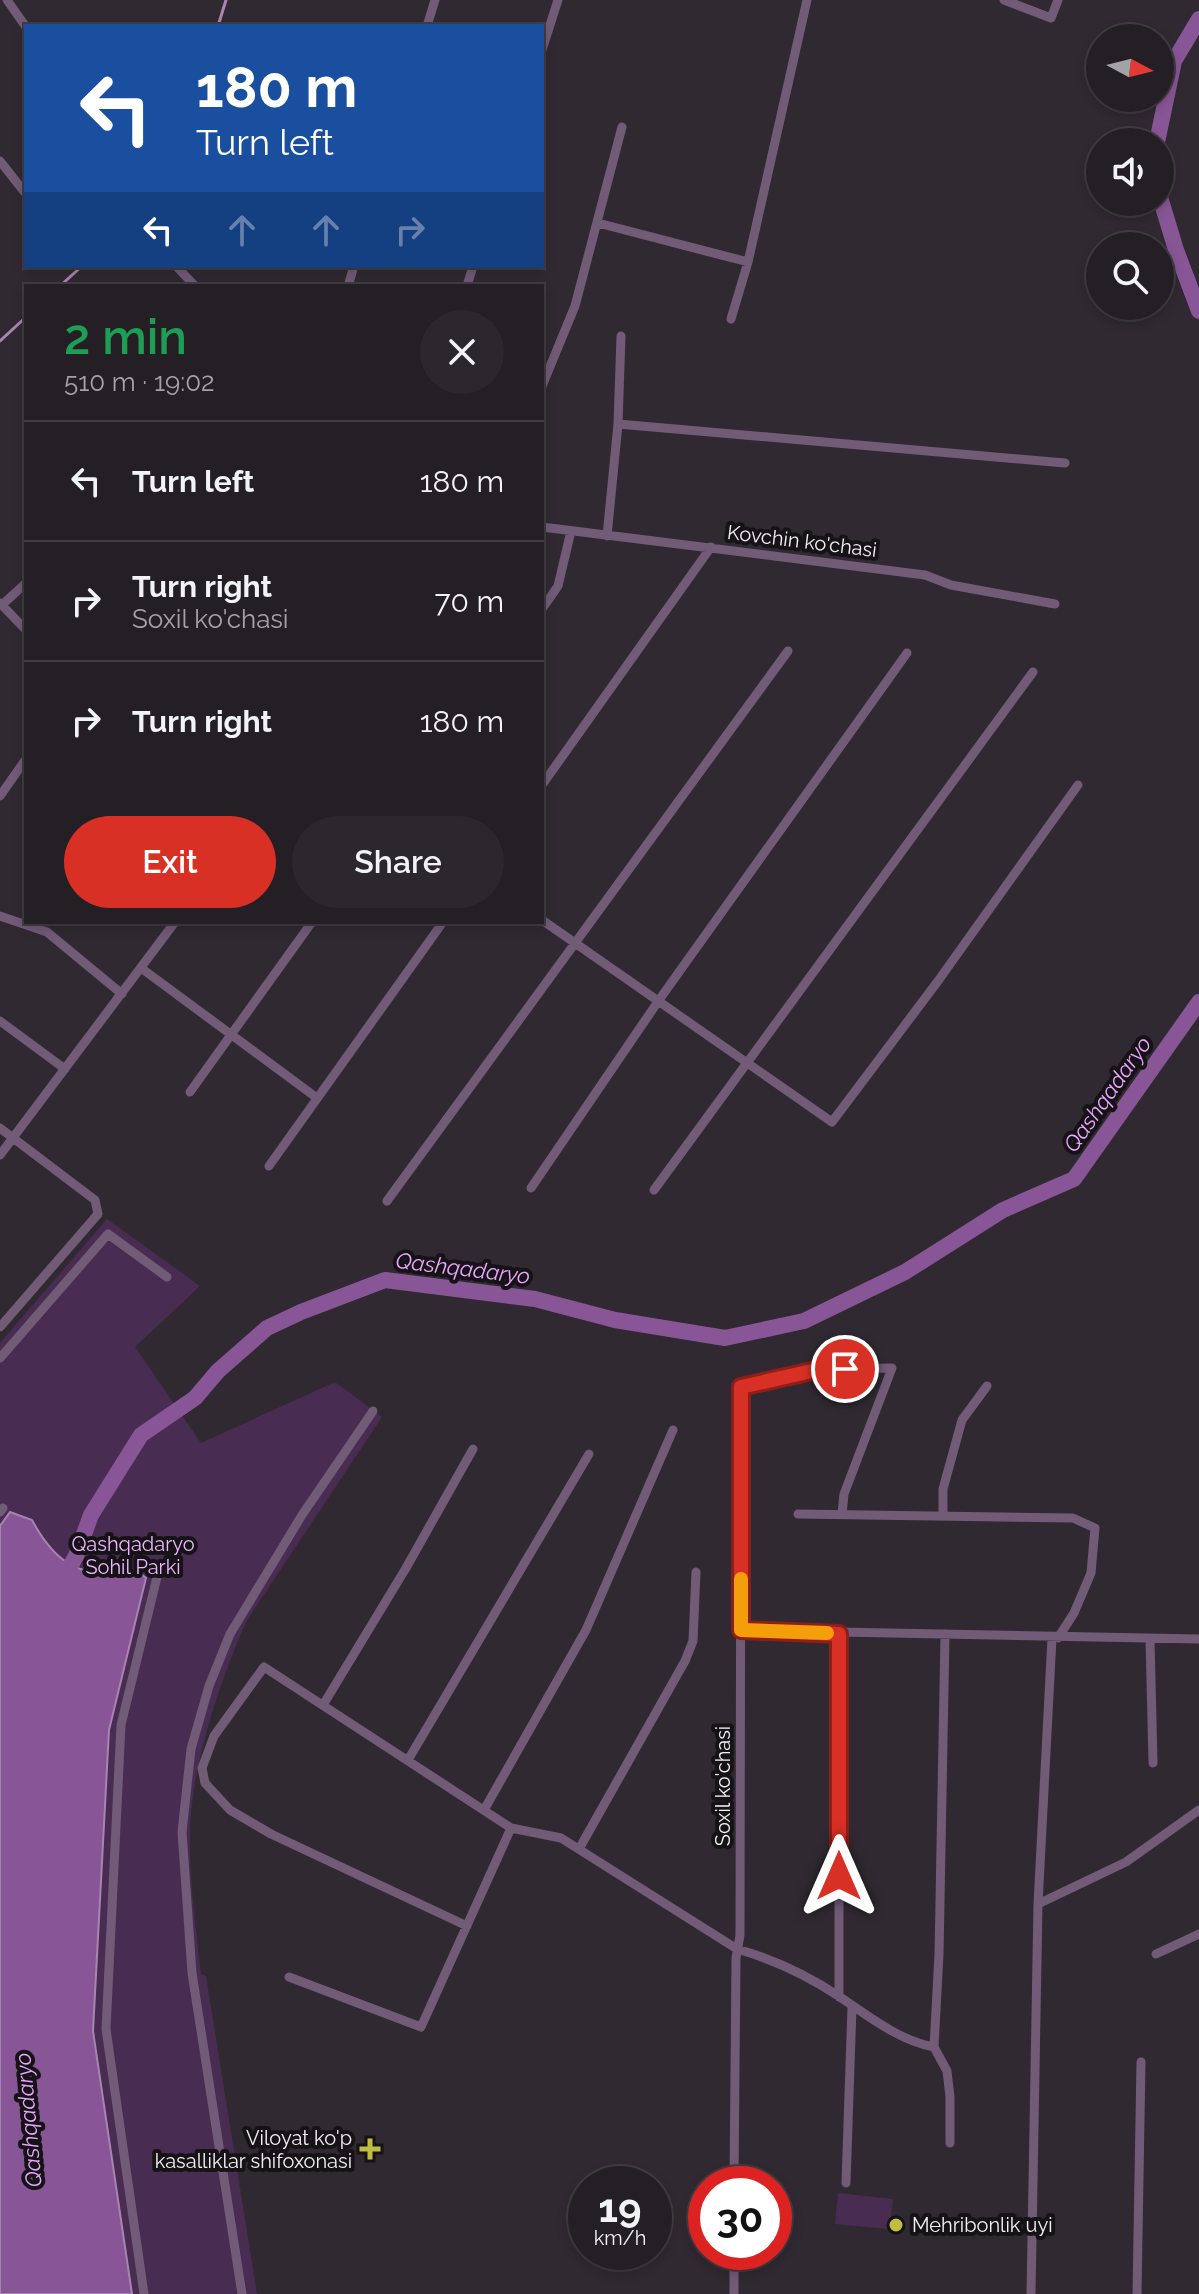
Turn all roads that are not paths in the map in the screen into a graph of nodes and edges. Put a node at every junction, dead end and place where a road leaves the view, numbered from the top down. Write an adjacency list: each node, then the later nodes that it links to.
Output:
1 (7, 0): 7 (street)
2 (435, 0): 8 (street)
3 (558, 0): 9 (street)
4 (807, 0): 14 (street)
5 (1004, 0): 6 (street)
6 (1058, 0)
7 (24, 24)
8 (428, 24)
9 (544, 44)
10 (622, 127): 13 (street)
11 (0, 161): 12 (street)
12 (24, 191)
13 (598, 223): 14 (street); 19 (street)
14 (748, 262): 17 (street)
15 (178, 268): 16 (street)
16 (193, 284)
17 (731, 319)
18 (621, 336): 20 (street)
19 (544, 381)
20 (618, 424): 21 (street); 24 (street)
21 (1065, 463)
22 (544, 527): 23 (street, Kovchin ko'chasi)
23 (571, 531): 24 (street, Kovchin ko'chasi); 29 (street)
24 (607, 536): 25 (street, Kovchin ko'chasi)
25 (711, 547): 28 (street, Kovchin ko'chasi); 35 (street)
26 (24, 585): 27 (street)
27 (1, 604): 30 (street)
28 (1055, 604)
29 (544, 606)
30 (24, 628)
31 (788, 651): 43 (street)
32 (907, 653): 46 (street)
33 (1033, 672): 49 (street)
34 (24, 762): 37 (street)
35 (544, 782)
36 (1078, 785): 49 (street)
37 (0, 796)
38 (0, 916): 45 (street)
39 (544, 921): 43 (street)
40 (174, 924): 44 (street)
41 (311, 924): 48 (street)
42 (442, 924): 52 (street)
43 (574, 942): 46 (street); 59 (street)
44 (141, 968): 45 (street); 48 (street)
45 (122, 994): 50 (street)
46 (659, 1000): 49 (street); 57 (street)
47 (0, 1021): 50 (street)
48 (230, 1033): 51 (street); 52 (street)
49 (747, 1063): 58 (street)
50 (65, 1069): 54 (street)
51 (190, 1092)
52 (317, 1098): 56 (street)
53 (0, 1128): 54 (street)
54 (13, 1138): 55 (street); 61 (street)
55 (0, 1155)
56 (269, 1166)
57 (531, 1188)
58 (654, 1190)
59 (387, 1201)
60 (167, 1277): 62 (street)
61 (0, 1327)
62 (0, 1358)
63 (987, 1386): 70 (street)
64 (373, 1411): 101 (street)
65 (673, 1430): 82 (street)
66 (473, 1449): 79 (street)
67 (589, 1454): 80 (street)
68 (798, 1514): 69 (street)
69 (842, 1514): 70 (street); 73 (street, Soxil ko'chasi)
70 (943, 1516): 76 (street)
71 (696, 1572): 85 (street)
72 (158, 1573): 100 (street)
73 (741, 1630): 74 (street); 89 (street, Soxil ko'chasi)
74 (839, 1634): 75 (street); 92 (street)
75 (945, 1634): 76 (street); 94 (street)
76 (1055, 1638): 77 (street); 86 (street)
77 (1150, 1639): 78 (street); 81 (street)
78 (1199, 1639)
79 (323, 1705): 80 (street); 87 (street)
80 (408, 1760): 82 (street)
81 (1153, 1763)
82 (484, 1810): 84 (street)
83 (1199, 1810): 86 (street)
84 (511, 1828): 85 (street); 87 (street)
85 (579, 1849): 89 (street)
86 (1038, 1904): 103 (street)
87 (467, 1926): 91 (street)
88 (1199, 1934): 90 (street)
89 (737, 1949): 92 (street); 97 (street, Soxil ko'chasi)
90 (1156, 1954)
91 (289, 1977)
92 (839, 1997): 93 (street)
93 (852, 2007): 94 (street); 98 (street)
94 (934, 2047): 96 (street)
95 (1141, 2062): 104 (street)
96 (950, 2143)
97 (734, 2166)
98 (846, 2183)
99 (734, 2270): 102 (street)
100 (144, 2294)
101 (242, 2294)
102 (734, 2294)
103 (1031, 2294)
104 (1137, 2294)

